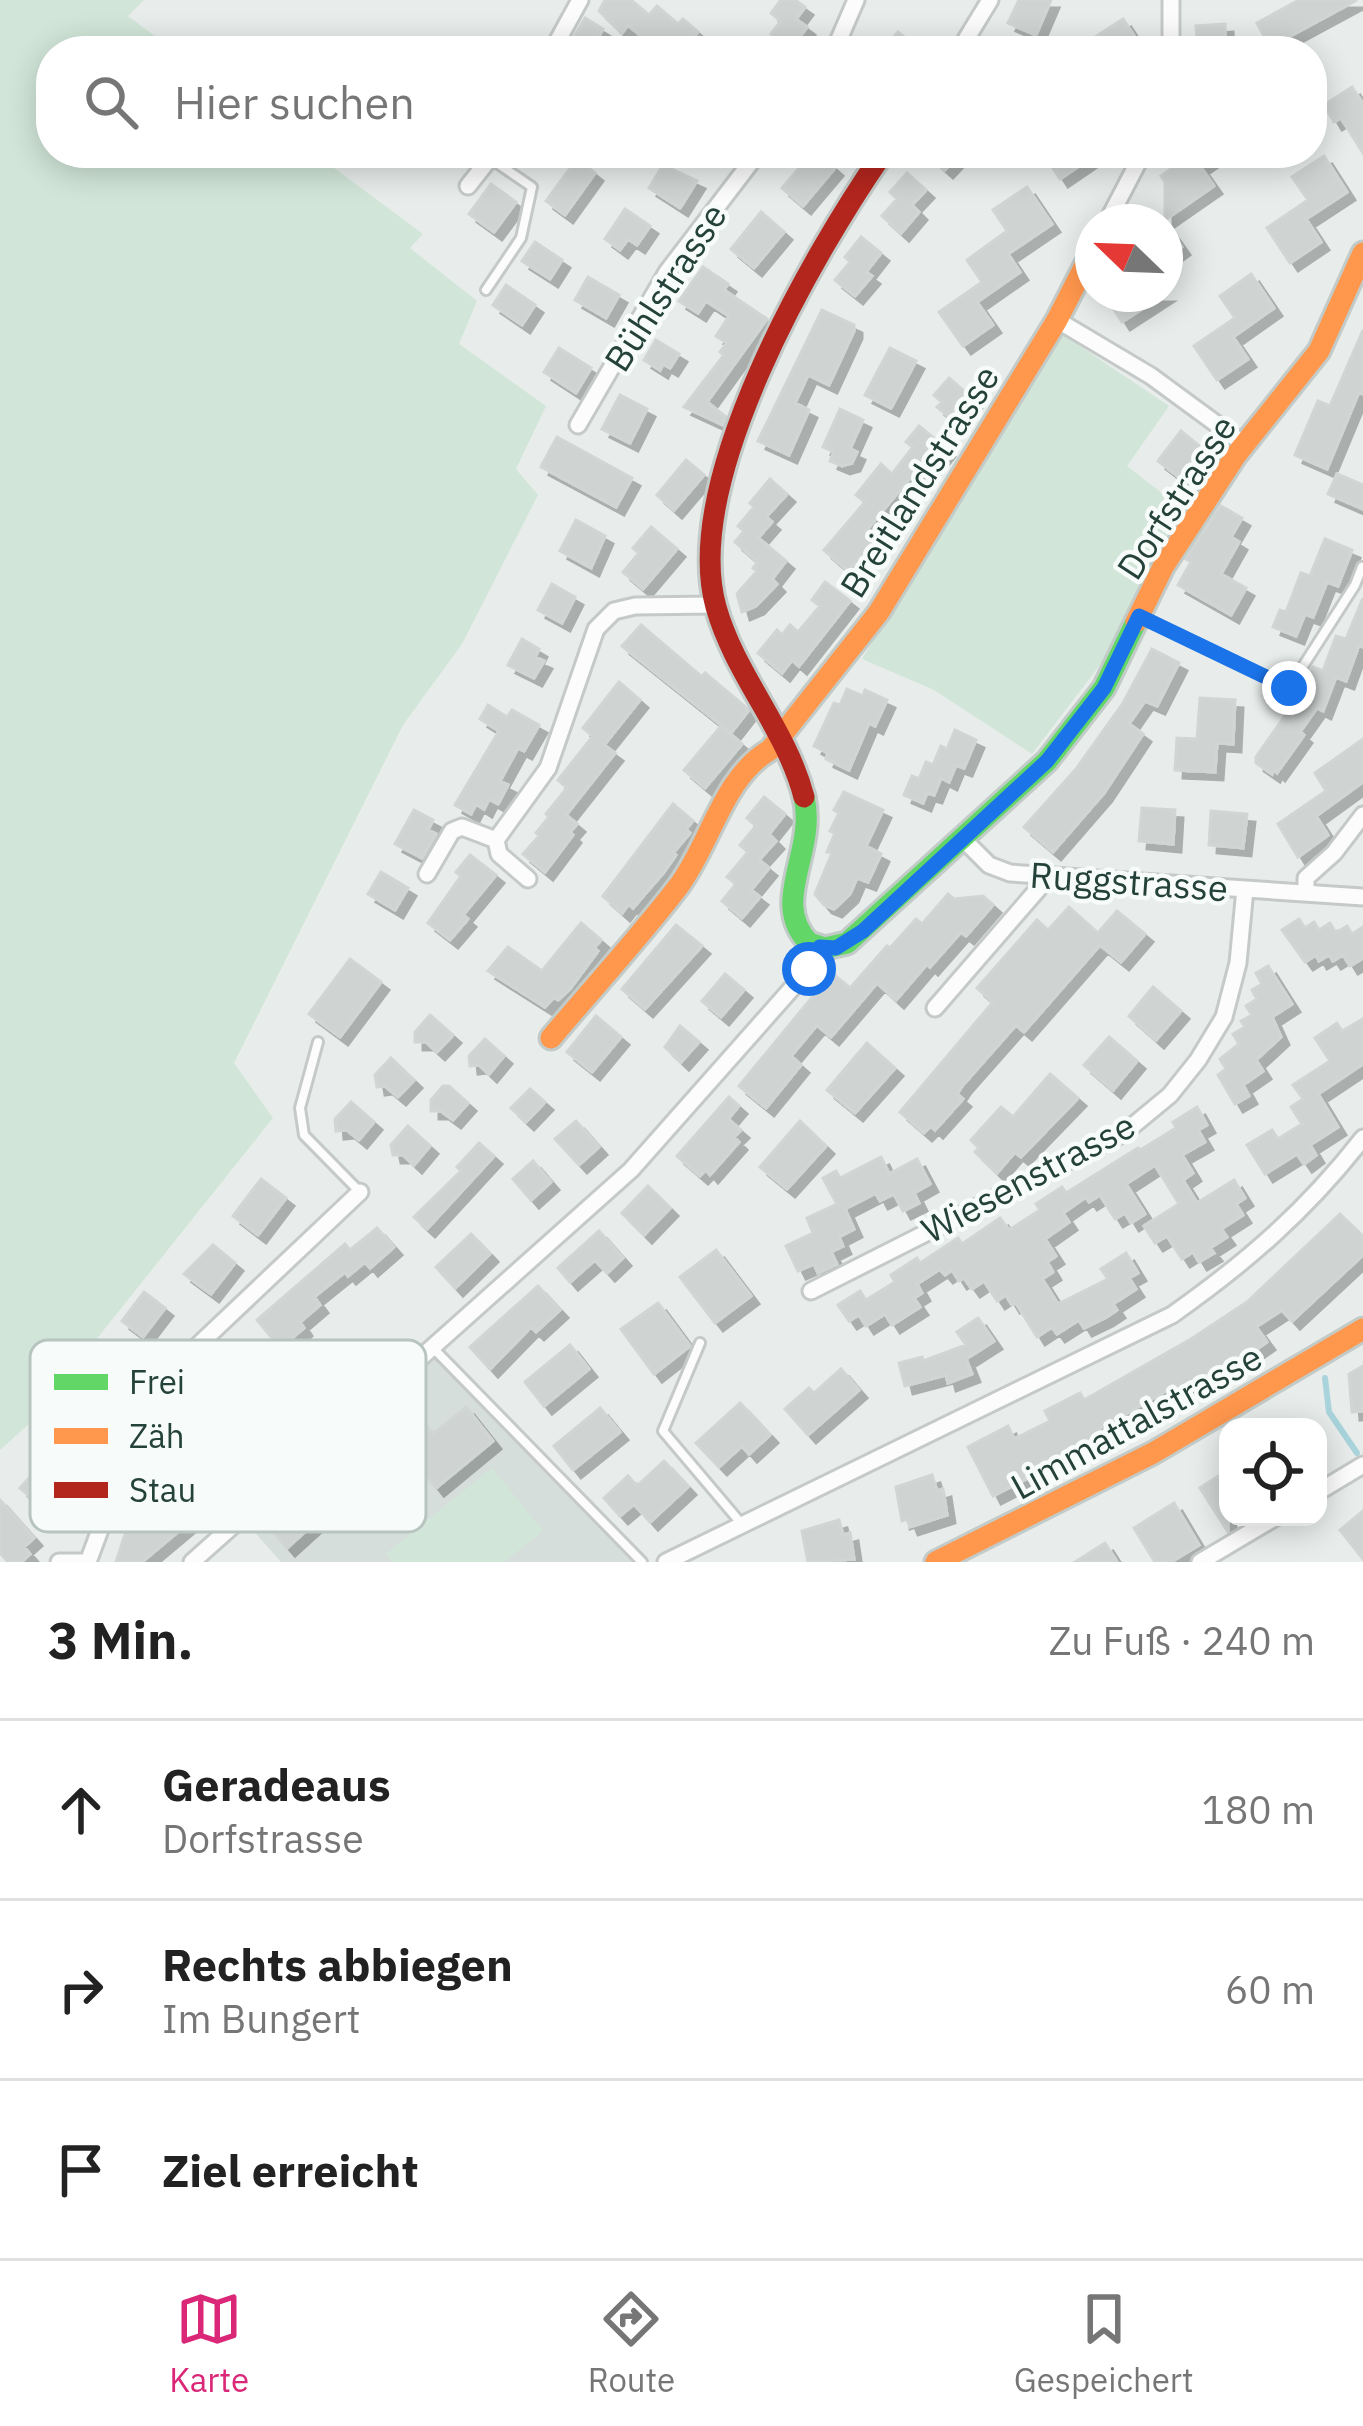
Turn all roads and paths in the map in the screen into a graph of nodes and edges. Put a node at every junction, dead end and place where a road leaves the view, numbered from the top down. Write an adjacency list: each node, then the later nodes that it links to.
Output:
1 (580, 0): 5 (street)
2 (856, 0): 6 (street)
3 (990, 0): 7 (street)
4 (1171, 0): 8 (street)
5 (560, 36)
6 (840, 36)
7 (968, 36)
8 (1171, 36)
9 (482, 168): 14 (street)
10 (507, 168): 18 (lane)
11 (747, 168): 20 (street, Bühlstrasse)
12 (873, 168): 23 (street)
13 (1135, 168): 15 (street)
14 (468, 186)
15 (1116, 204)
16 (1363, 253): 21 (street, Dorfstrasse)
17 (1075, 285): 19 (street, Breitlandstrasse)
18 (486, 290)
19 (1057, 320): 21 (street); 25 (street, Breitlandstrasse)
20 (578, 425)
21 (1245, 445): 24 (street, Dorfstrasse)
22 (1361, 568): 24 (lane)
23 (715, 605): 25 (street); 27 (street)
24 (1139, 616): 28 (street, Dorfstrasse)
25 (782, 736): 35 (street); 37 (street, Breitlandstrasse)
26 (1363, 815): 33 (street)
27 (496, 840): 29 (street); 31 (street)
28 (964, 840): 30 (street, Ruggstrasse); 35 (street, Dorfstrasse)
29 (427, 874)
30 (1041, 876): 32 (street, Ruggstrasse); 36 (street)
31 (528, 878)
32 (1245, 889): 33 (street, Ruggstrasse); 41 (street, Wiesenstrasse)
33 (1306, 892): 34 (street, Ruggstrasse)
34 (1363, 897)
35 (820, 947): 45 (street, Dorfstrasse)
36 (934, 1008)
37 (550, 1038)
38 (318, 1042): 40 (lane)
39 (1363, 1138): 49 (street)
40 (360, 1192): 43 (street)
41 (811, 1291)
42 (1363, 1329): 58 (street, Limmattalstrasse)
43 (204, 1340)
44 (700, 1343): 49 (lane)
45 (433, 1348): 46 (street, Dorfstrasse); 56 (lane)
46 (426, 1354)
47 (1363, 1466): 48 (street)
48 (1327, 1487)
49 (741, 1524): 57 (street)
50 (1261, 1526): 59 (street)
51 (97, 1532): 54 (street)
52 (226, 1532): 55 (street, Dorfstrasse)
53 (59, 1562): 54 (street)
54 (86, 1562)
55 (192, 1562)
56 (642, 1562)
57 (666, 1562)
58 (936, 1562)
59 (1200, 1562)

